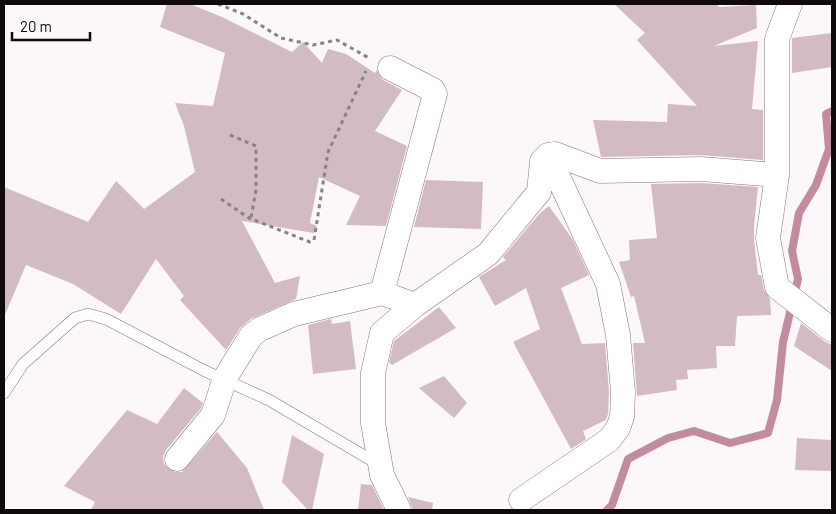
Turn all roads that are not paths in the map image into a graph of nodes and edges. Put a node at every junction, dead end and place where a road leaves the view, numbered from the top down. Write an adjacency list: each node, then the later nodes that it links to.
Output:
1 (790, 4): 4 (street)
2 (390, 68): 5 (street)
3 (548, 155): 4 (street); 6 (street); 12 (street)
4 (777, 175): 7 (street)
5 (382, 293): 6 (street); 8 (street)
6 (415, 305): 11 (street)
7 (824, 325)
8 (225, 378): 9 (lane); 10 (street); 11 (lane)
9 (4, 393)
10 (177, 459)
11 (380, 465): 13 (street)
12 (521, 500)
13 (399, 510)

